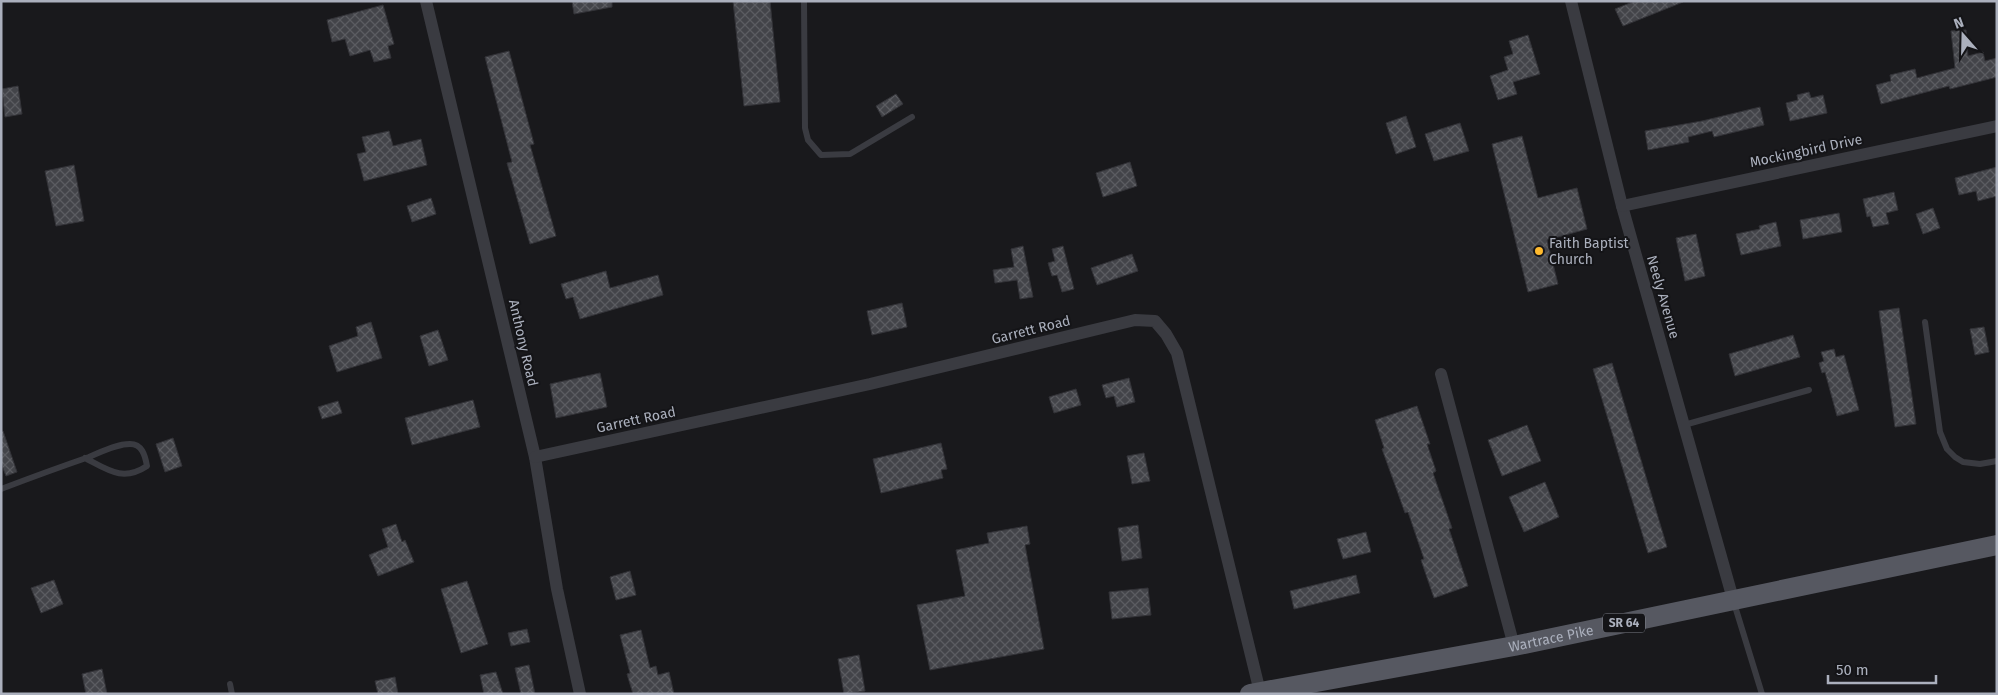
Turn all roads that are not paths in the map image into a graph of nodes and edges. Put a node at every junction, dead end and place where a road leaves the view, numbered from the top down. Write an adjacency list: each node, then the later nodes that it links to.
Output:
1 (426, 1): 11 (street, Anthony Road)
2 (804, 1): 4 (lane)
3 (1570, 1): 6 (street, Neely Avenue)
4 (912, 117)
5 (1997, 126): 6 (street, Mockingbird Drive)
6 (1622, 206): 10 (street, Neely Avenue)
7 (1925, 322): 13 (lane)
8 (1441, 374): 17 (street)
9 (1809, 390): 10 (lane)
10 (1684, 426): 16 (street, Neely Avenue)
11 (535, 457): 19 (street, Garrett Road); 21 (street, Anthony Road)
12 (85, 458): 12 (lane); 14 (lane)
13 (1997, 461)
14 (1, 489)
15 (1997, 545): 16 (main road, Wartrace Pike / SR 64)
16 (1733, 599): 17 (main road, Wartrace Pike / SR 64); 22 (lane)
17 (1514, 646): 19 (main road, Wartrace Pike / SR 64)
18 (230, 684): 20 (lane)
19 (1255, 693)
20 (232, 694)
21 (580, 694)
22 (1762, 694)

